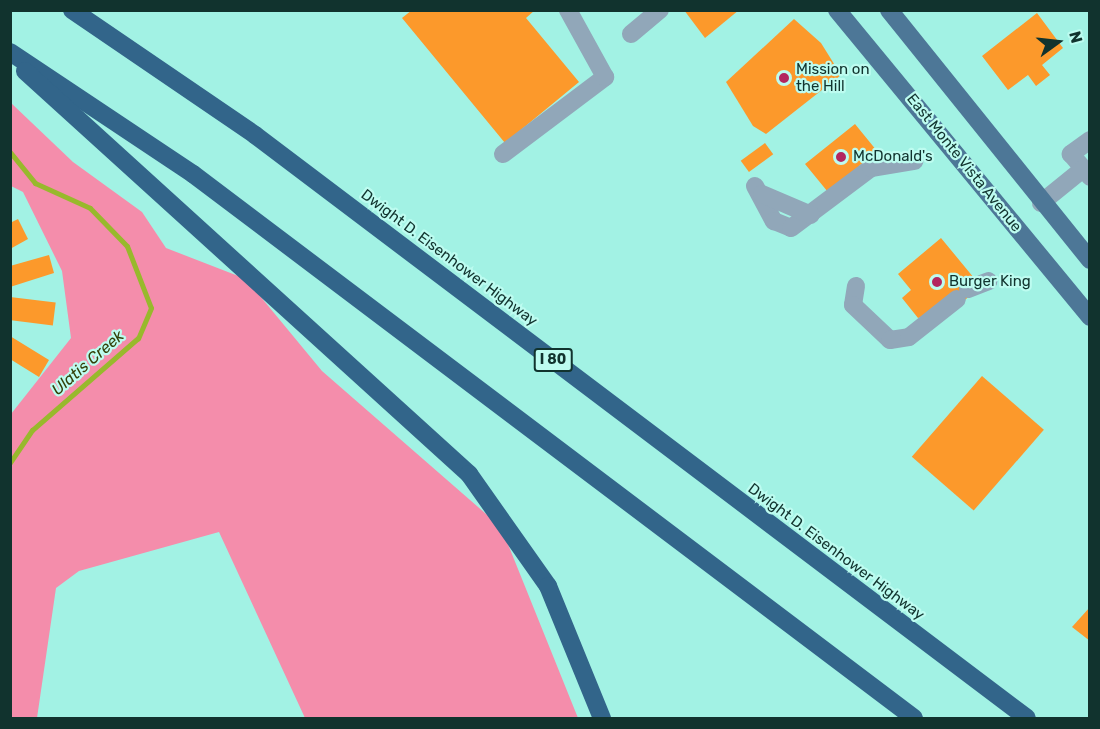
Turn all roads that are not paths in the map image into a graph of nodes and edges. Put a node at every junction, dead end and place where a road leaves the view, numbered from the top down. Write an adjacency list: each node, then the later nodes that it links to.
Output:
1 (72, 10): 22 (highway, Dwight D. Eisenhower Highway / I 80)
2 (585, 10): 6 (lane)
3 (660, 10): 7 (lane)
4 (837, 10): 19 (main road, East Monte Vista Avenue)
5 (889, 10): 15 (main road)
6 (569, 17): 11 (lane)
7 (631, 34)
8 (10, 52): 21 (highway)
9 (10, 57): 20 (highway)
10 (1089, 141): 13 (lane)
11 (503, 154)
12 (914, 160): 14 (lane)
13 (1086, 173): 15 (lane)
14 (758, 190)
15 (1041, 202): 16 (main road)
16 (1089, 260)
17 (989, 281): 18 (lane)
18 (856, 286)
19 (1089, 317)
20 (602, 718)
21 (914, 718)
22 (1027, 718)

